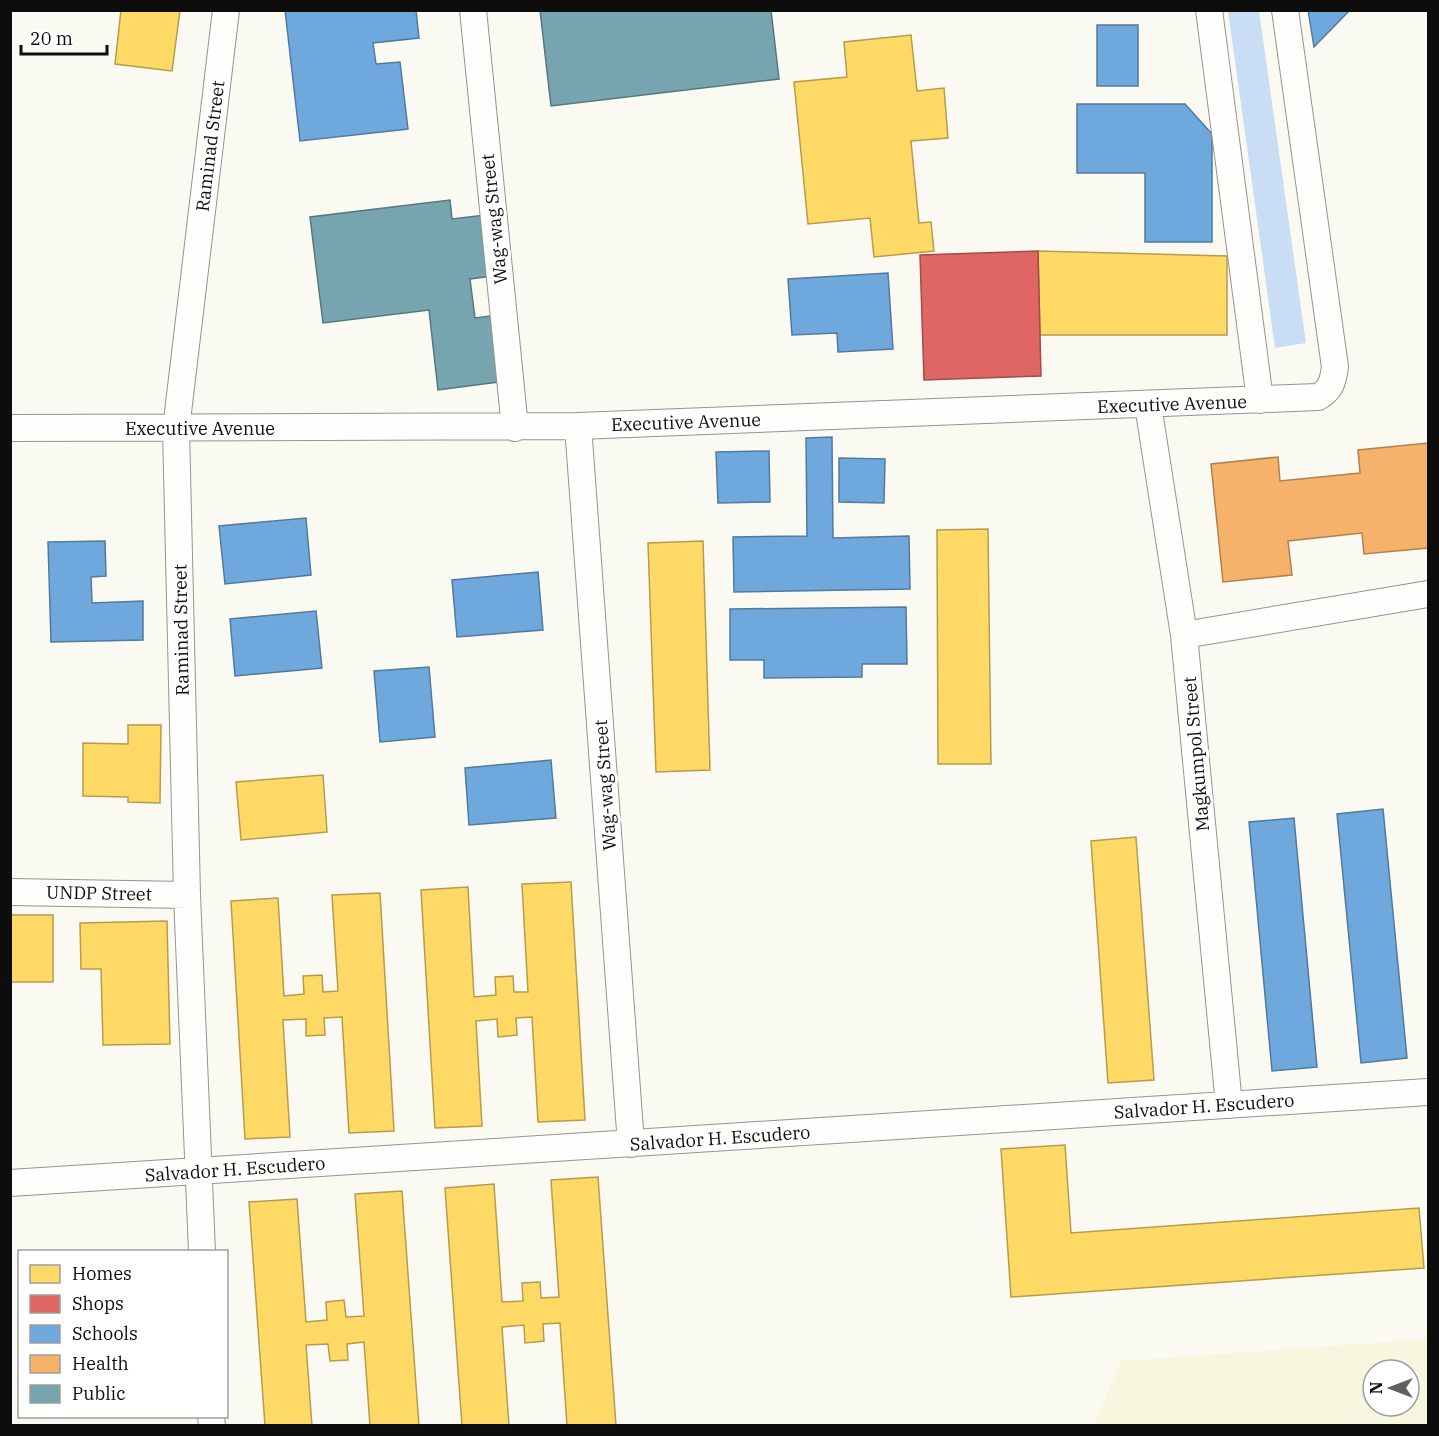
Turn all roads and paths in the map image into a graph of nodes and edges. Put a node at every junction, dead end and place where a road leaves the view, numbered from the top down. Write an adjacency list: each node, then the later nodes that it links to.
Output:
1 (226, 10): 10 (street, Raminad Street)
2 (473, 10): 9 (street, Wag-wag Street)
3 (1209, 10): 5 (street)
4 (1285, 10): 5 (street, Executive Avenue)
5 (1260, 400): 6 (street, Executive Avenue)
6 (1148, 405): 7 (street, Executive Avenue); 12 (street, Magkumpol Street)
7 (578, 426): 9 (street, Executive Avenue); 17 (street, Wag-wag Street)
8 (10, 428): 10 (street, Executive Avenue)
9 (515, 428): 10 (street, Executive Avenue)
10 (176, 429): 14 (street, Raminad Street)
11 (1428, 594): 12 (street)
12 (1184, 635): 16 (street, Magkumpol Street)
13 (10, 892): 14 (street, UNDP Street)
14 (187, 895): 18 (street, Raminad Street)
15 (1428, 1092): 16 (street, Salvador H. Escudero)
16 (1229, 1104): 17 (street, Salvador H. Escudero)
17 (631, 1144): 18 (street, Salvador H. Escudero)
18 (198, 1171): 19 (street, Salvador H. Escudero); 20 (street, Raminad Street)
19 (10, 1183)
20 (202, 1250)

